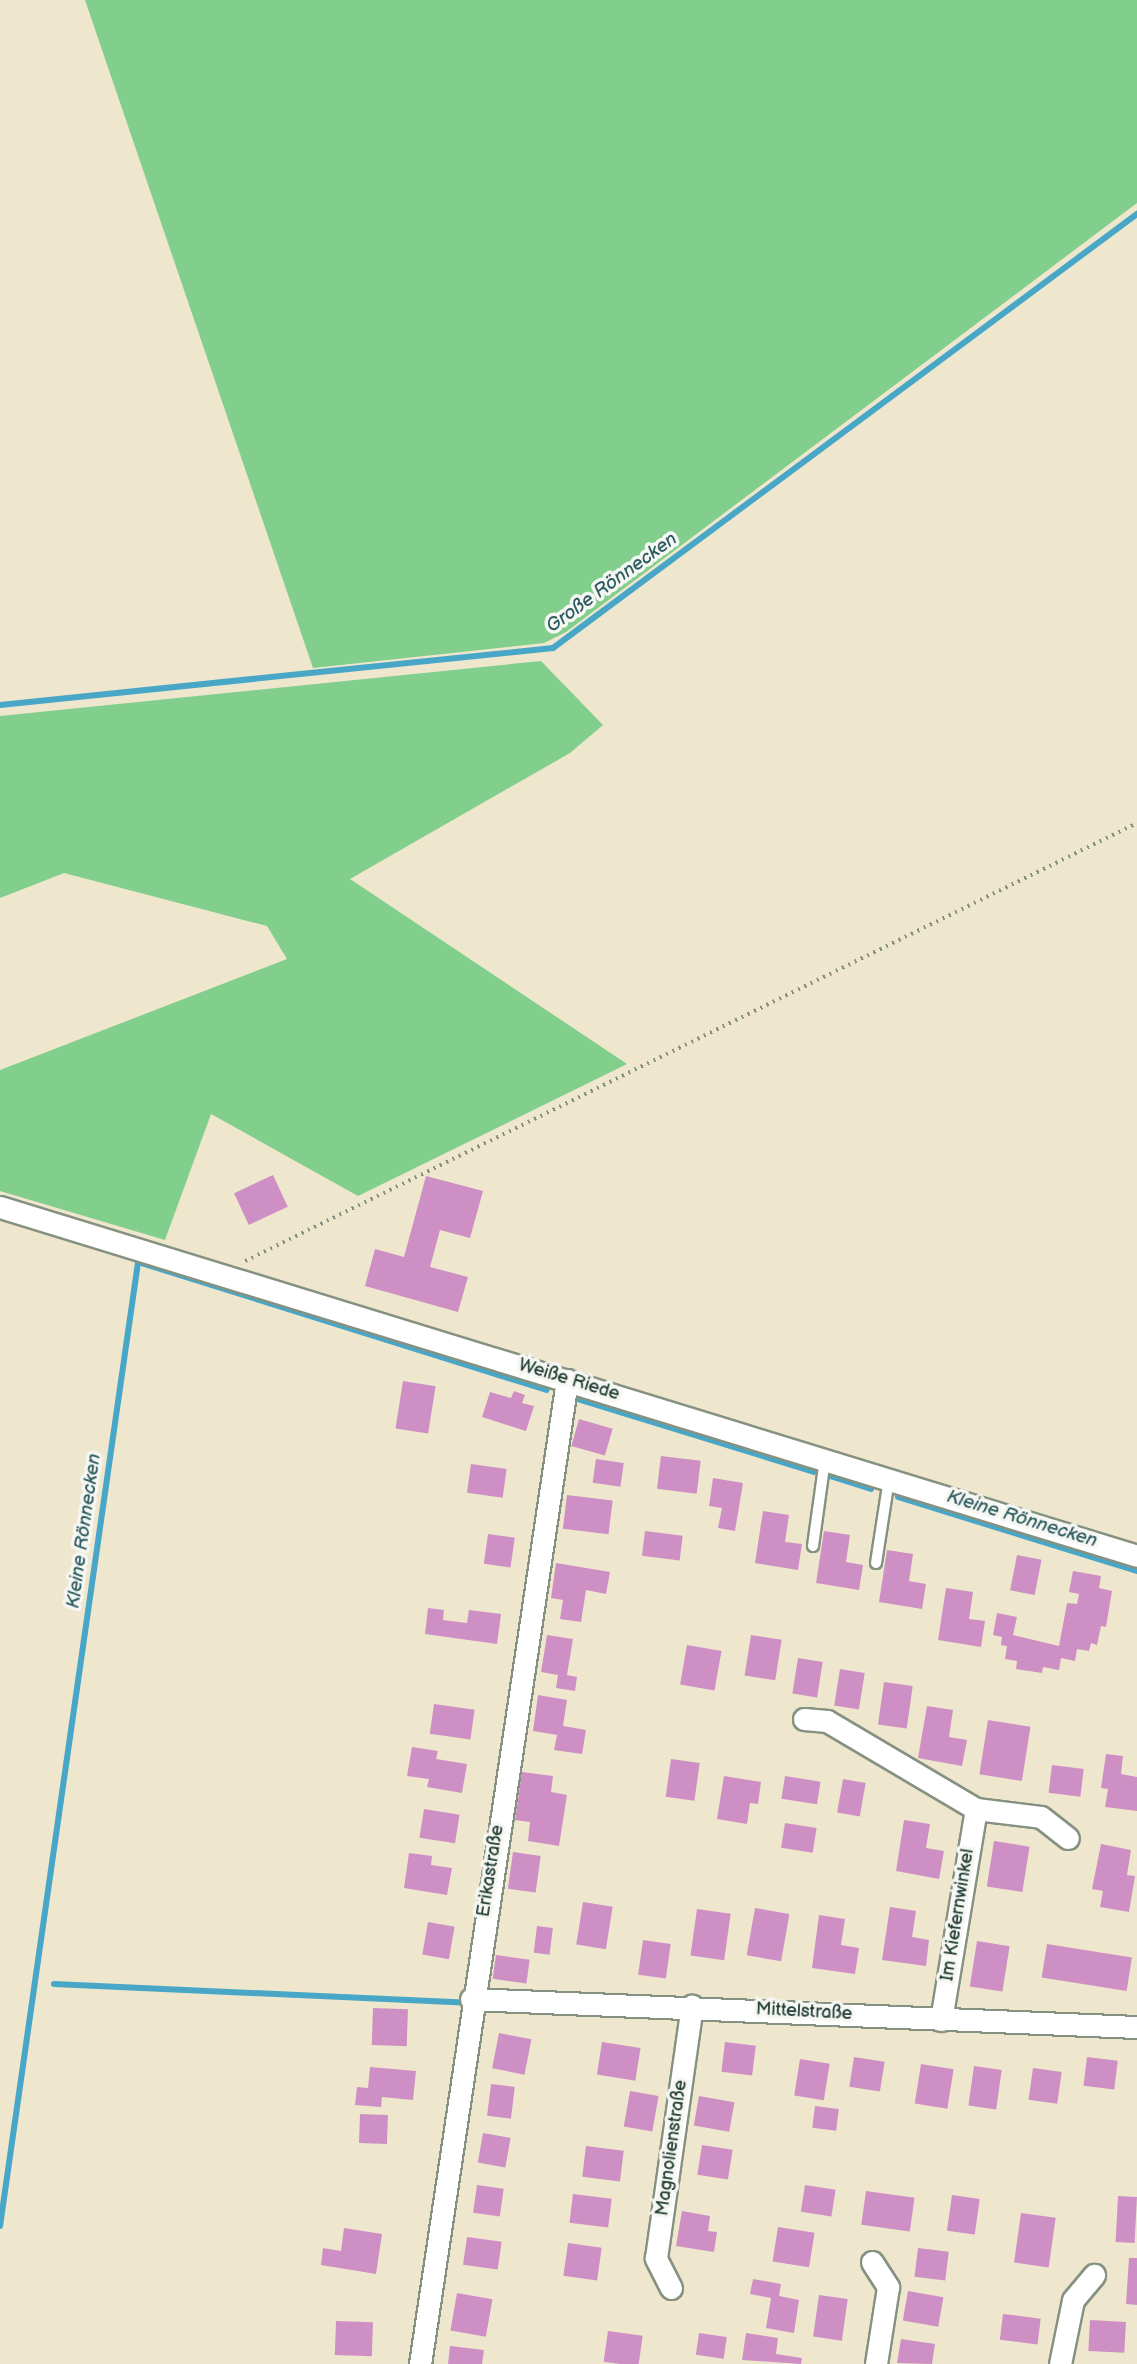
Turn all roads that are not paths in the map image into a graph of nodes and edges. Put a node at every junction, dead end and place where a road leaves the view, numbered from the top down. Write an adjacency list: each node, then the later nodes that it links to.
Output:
1 (0, 1207): 2 (street, Weiße Riede)
2 (567, 1380): 3 (street, Weiße Riede); 11 (street, Erikastraße)
3 (825, 1460): 4 (street, Weiße Riede); 5 (lane)
4 (889, 1479): 6 (street, Weiße Riede); 7 (lane)
5 (813, 1546)
6 (1137, 1556)
7 (876, 1563)
8 (804, 1719): 9 (street)
9 (976, 1809): 10 (street); 13 (street, Im Kiefernwinkel)
10 (1068, 1838)
11 (471, 1999): 12 (street, Mittelstraße); 18 (street, Erikastraße)
12 (692, 2006): 13 (street, Mittelstraße); 17 (street, Magnolienstraße)
13 (941, 2021): 14 (street, Mittelstraße)
14 (1137, 2027)
15 (872, 2262): 19 (street)
16 (1094, 2275): 20 (street)
17 (671, 2288)
18 (420, 2364)
19 (876, 2364)
20 (1060, 2364)

